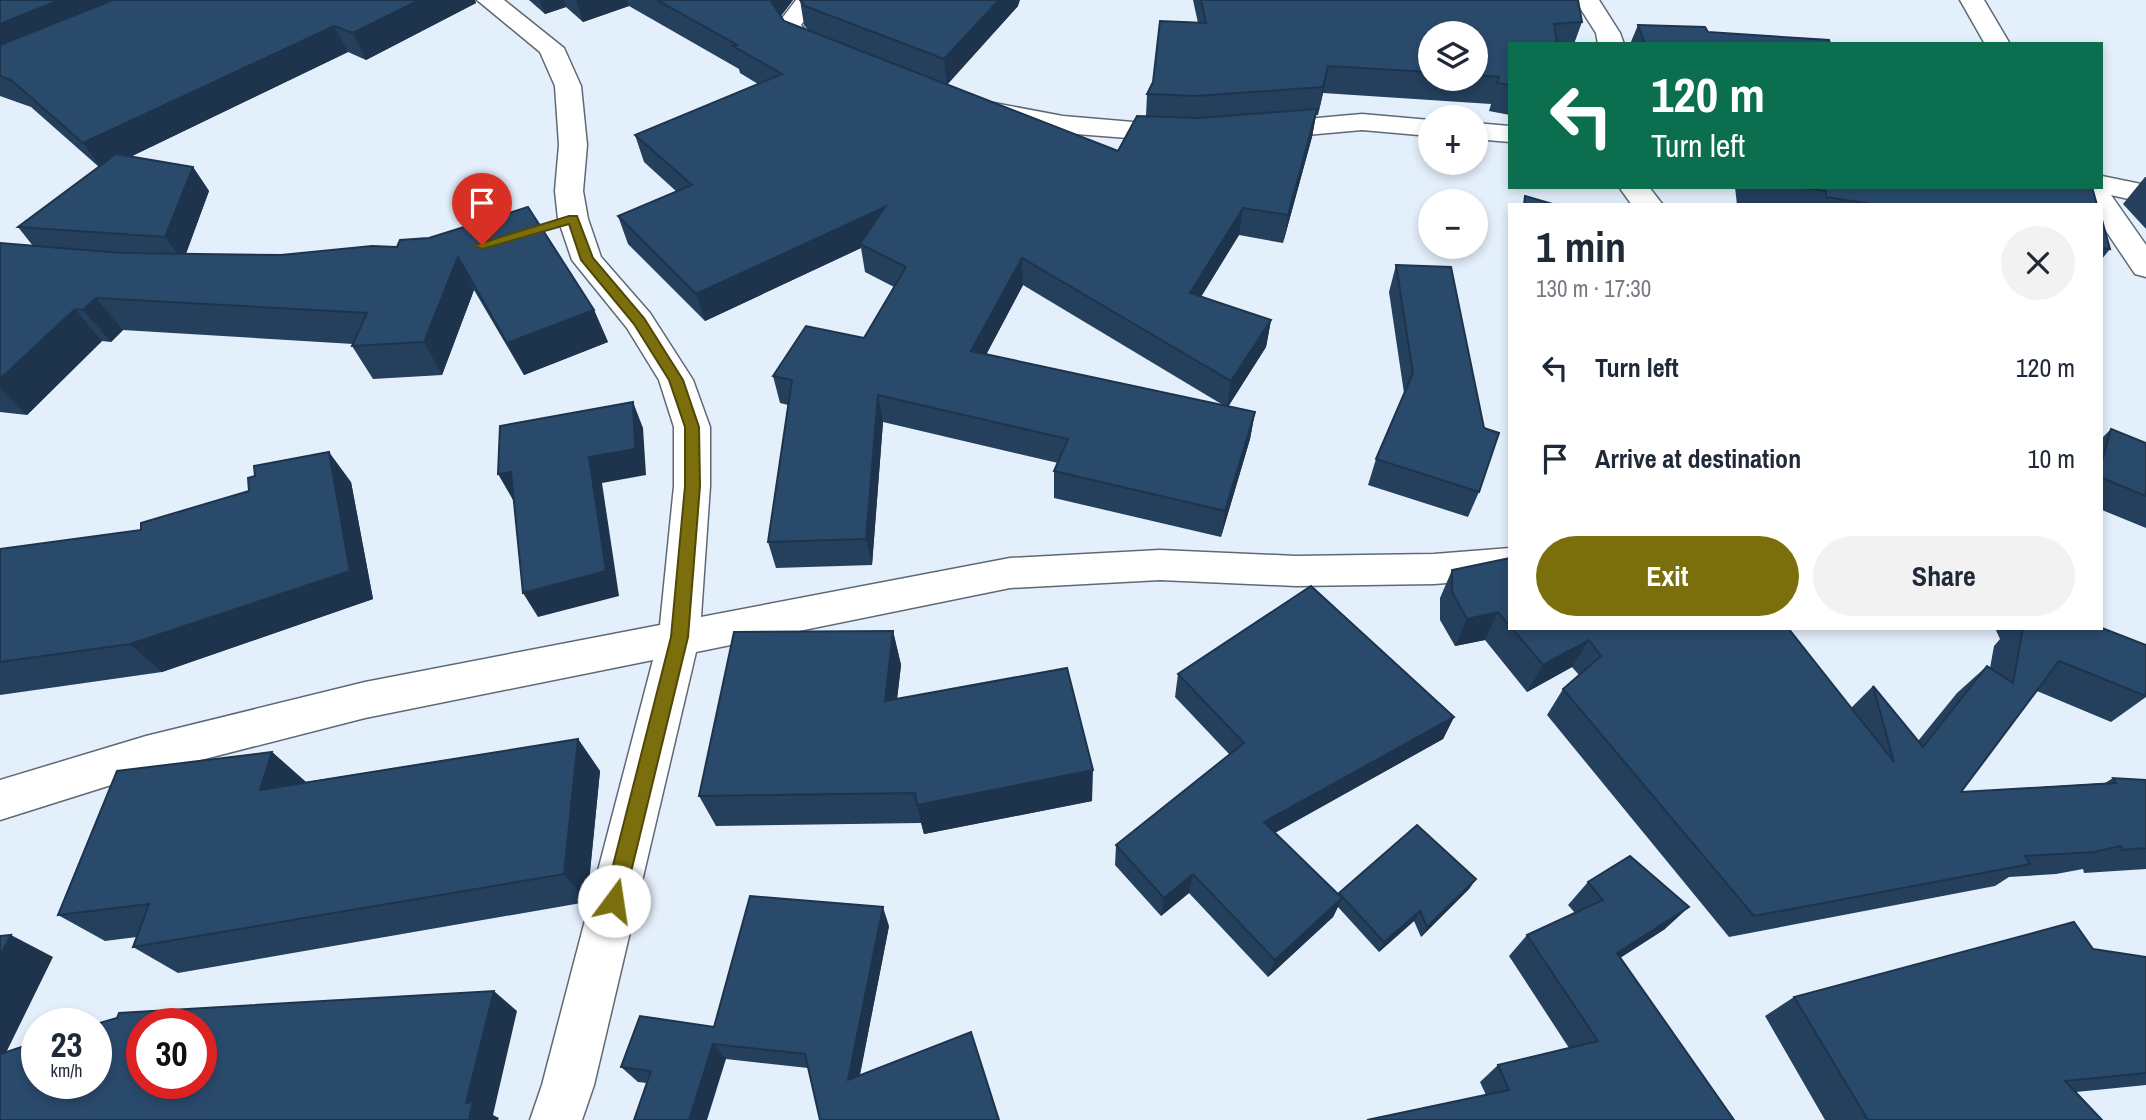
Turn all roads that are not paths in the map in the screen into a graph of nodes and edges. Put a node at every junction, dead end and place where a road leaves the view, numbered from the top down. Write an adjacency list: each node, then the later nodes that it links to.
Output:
1 (489, 0): 21 (street)
2 (808, 0): 7 (street)
3 (1587, 0): 5 (street)
4 (1972, 0): 6 (street)
5 (1610, 42)
6 (1997, 42)
7 (852, 62)
8 (970, 105): 12 (street)
9 (1418, 127): 10 (street)
10 (1235, 132)
11 (1488, 132): 13 (street)
12 (1208, 134)
13 (1508, 134)
14 (2103, 185): 16 (street)
15 (1635, 189): 17 (street)
16 (2146, 194)
17 (1646, 203)
18 (2103, 206): 19 (street)
19 (2146, 267)
20 (1508, 563): 21 (street)
21 (679, 637): 22 (street); 23 (street)
22 (0, 800)
23 (556, 1120)

